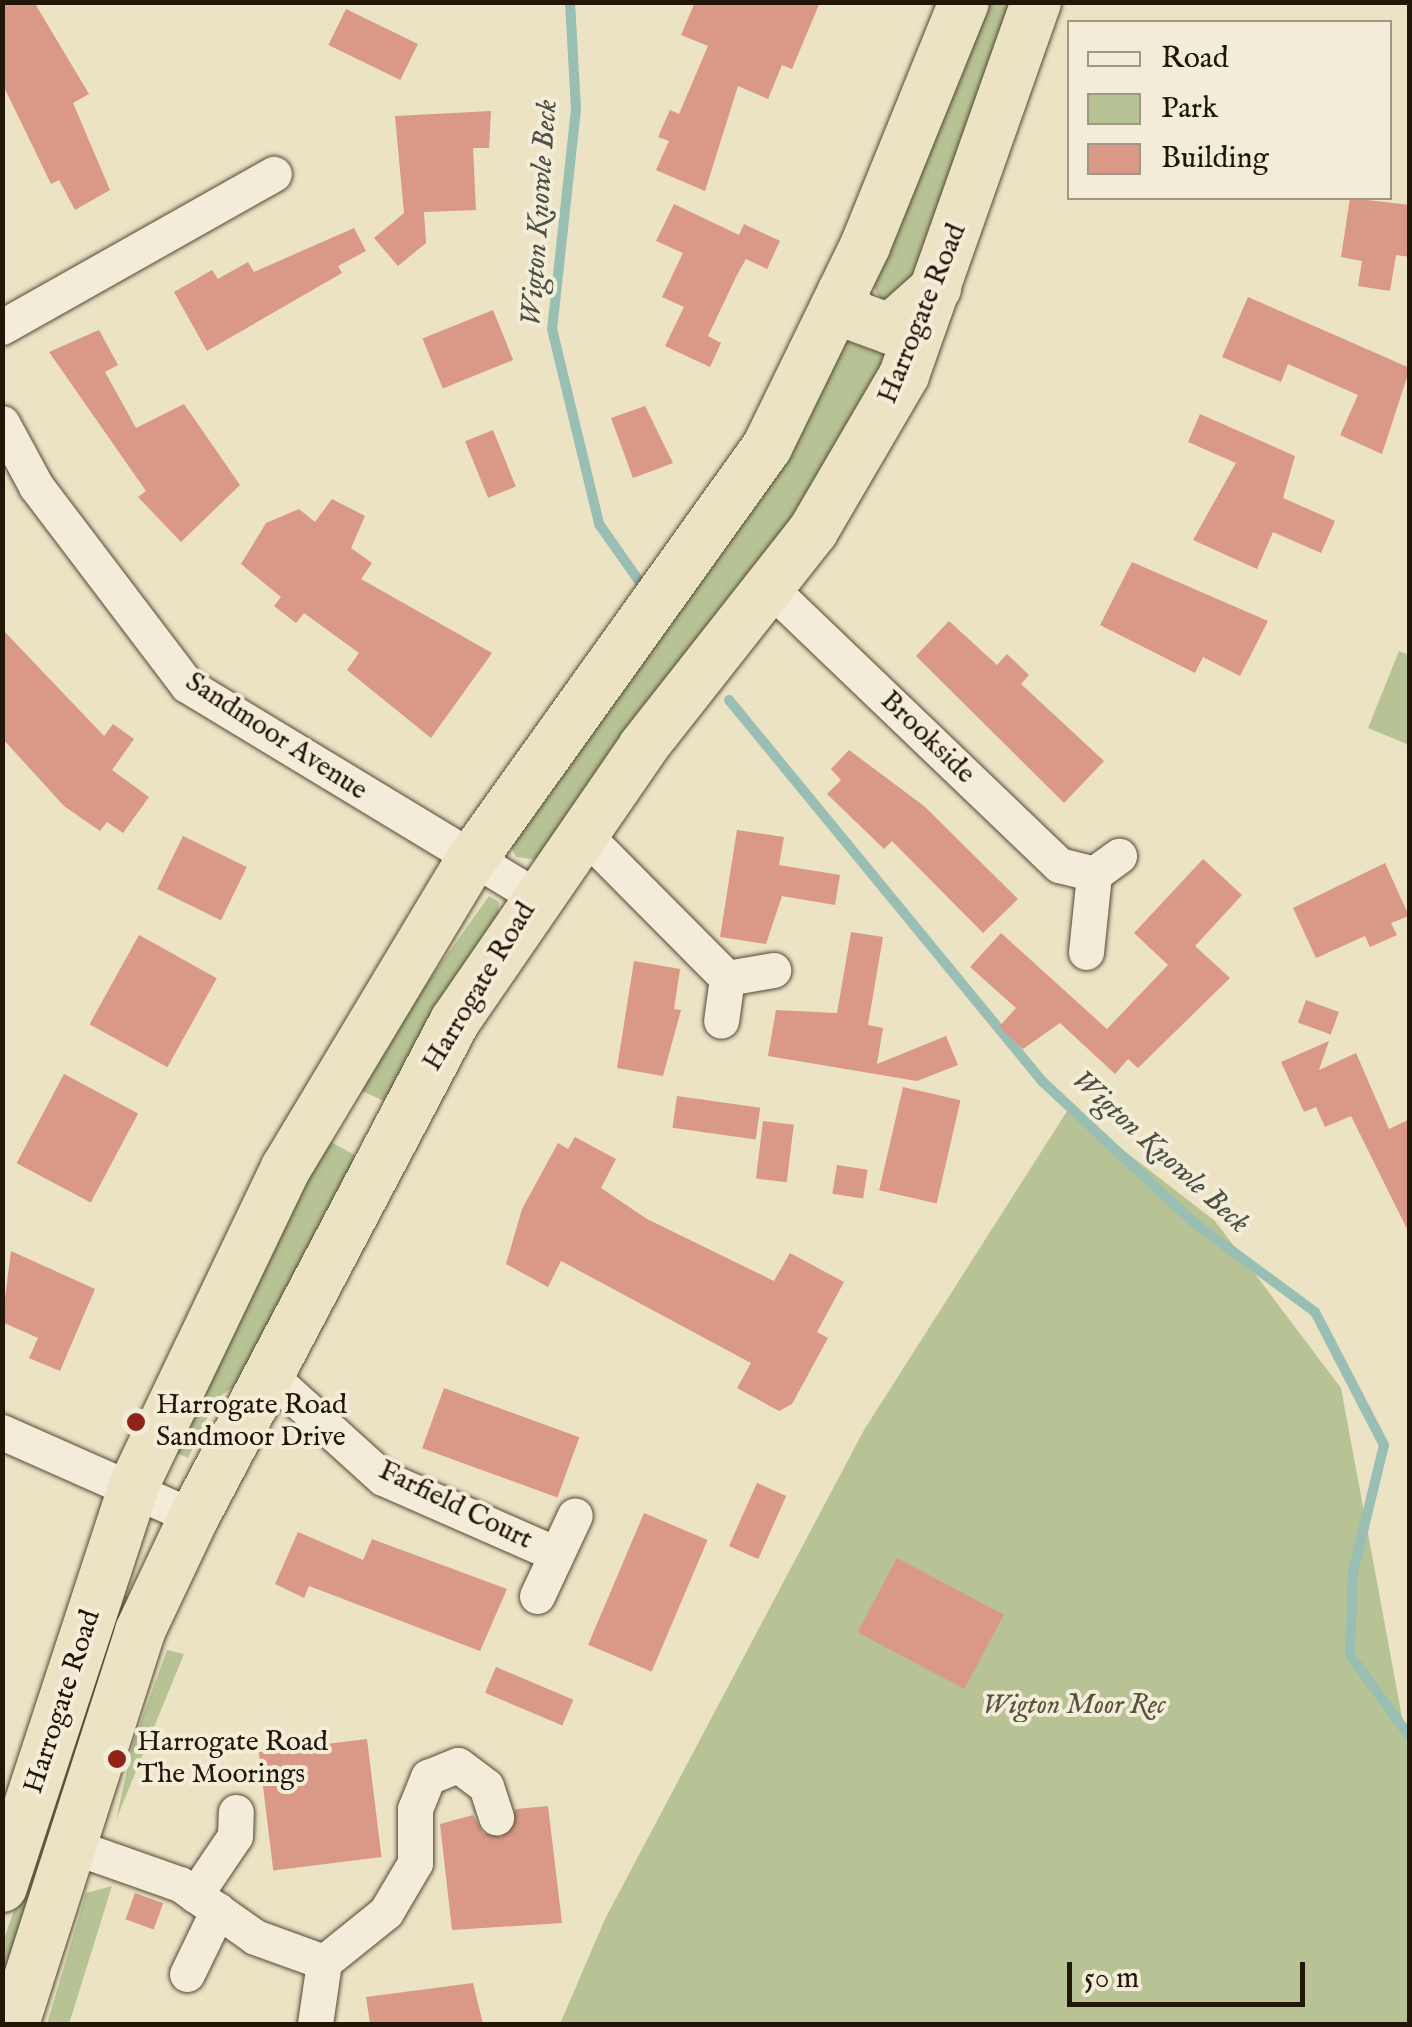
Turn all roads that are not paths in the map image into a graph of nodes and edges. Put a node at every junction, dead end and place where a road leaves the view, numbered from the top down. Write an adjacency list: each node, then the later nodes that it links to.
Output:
1 (964, 2): 5 (highway, Harrogate Road)
2 (1036, 2): 4 (highway, Harrogate Road)
3 (274, 174): 6 (street)
4 (939, 284): 5 (highway); 8 (highway, Harrogate Road)
5 (842, 293): 10 (highway, Harrogate Road)
6 (2, 327)
7 (2, 423): 10 (street, Sandmoor Avenue)
8 (769, 587): 9 (highway, Harrogate Road); 12 (street, Brookside)
9 (581, 831): 11 (highway, Harrogate Road); 14 (street)
10 (472, 859): 11 (street, Sandmoor Avenue); 18 (highway, Harrogate Road)
11 (535, 896): 16 (highway, Harrogate Road)
12 (1086, 952)
13 (773, 970): 14 (street)
14 (727, 978): 15 (street)
15 (722, 1021)
16 (267, 1373): 20 (highway, Harrogate Road); 21 (street, Farfield Court)
17 (2, 1432): 18 (street)
18 (134, 1485): 20 (street); 26 (highway, Harrogate Road)
19 (576, 1515): 21 (street, Farfield Court)
20 (194, 1517): 25 (highway, Harrogate Road)
21 (556, 1554): 22 (street, Farfield Court)
22 (536, 1596)
23 (236, 1812): 27 (street)
24 (496, 1817): 28 (street)
25 (69, 1845): 27 (street); 30 (highway, Harrogate Road)
26 (2, 1887)
27 (206, 1902): 28 (street); 29 (street)
28 (344, 1950): 31 (street)
29 (187, 1974)
30 (14, 2024)
31 (316, 2024)

